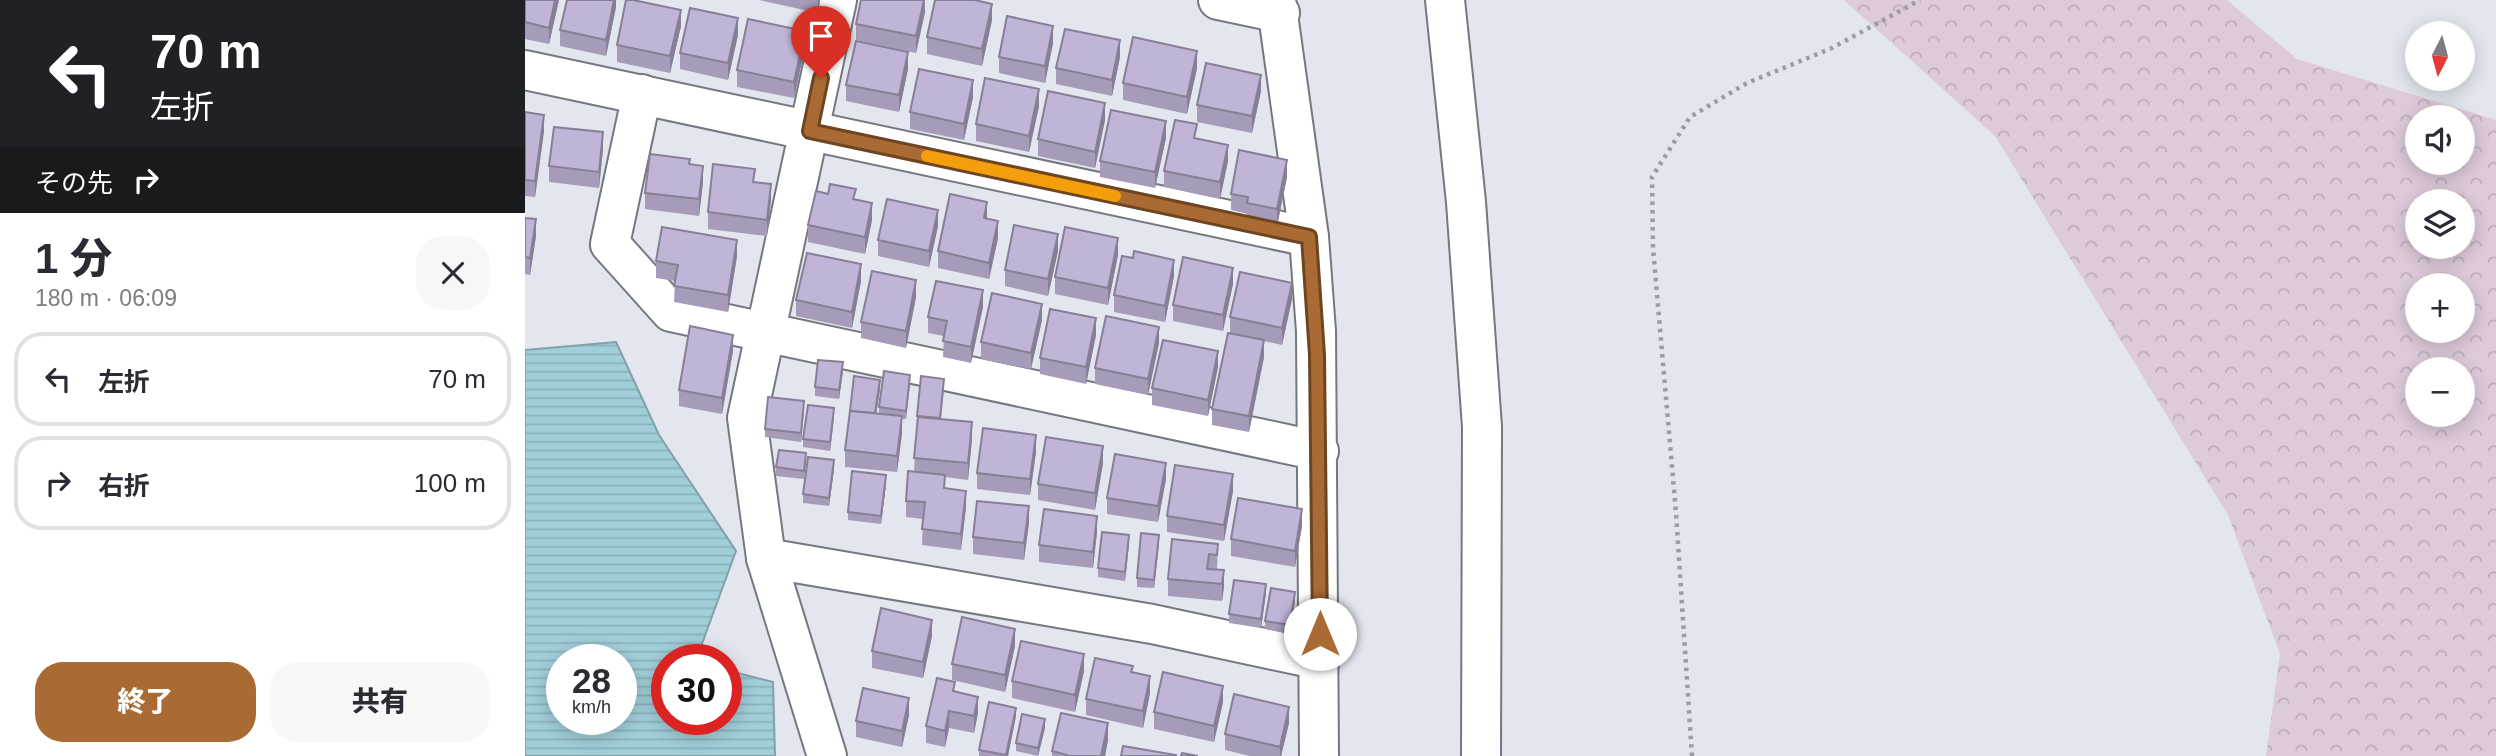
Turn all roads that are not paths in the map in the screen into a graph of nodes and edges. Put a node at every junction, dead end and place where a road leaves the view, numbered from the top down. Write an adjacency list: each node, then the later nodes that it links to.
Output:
1 (837, 0): 7 (street)
2 (1218, 0): 4 (street)
3 (1445, 0): 15 (street)
4 (1278, 7): 8 (street)
5 (525, 69): 6 (street)
6 (642, 94): 7 (street); 9 (street)
7 (810, 131): 8 (street); 9 (street)
8 (1309, 237): 10 (street)
9 (765, 333): 10 (street); 11 (street)
10 (1319, 451): 12 (street)
11 (766, 558): 12 (street); 13 (street)
12 (1320, 660): 14 (street)
13 (827, 756)
14 (1319, 756)
15 (1481, 756)

